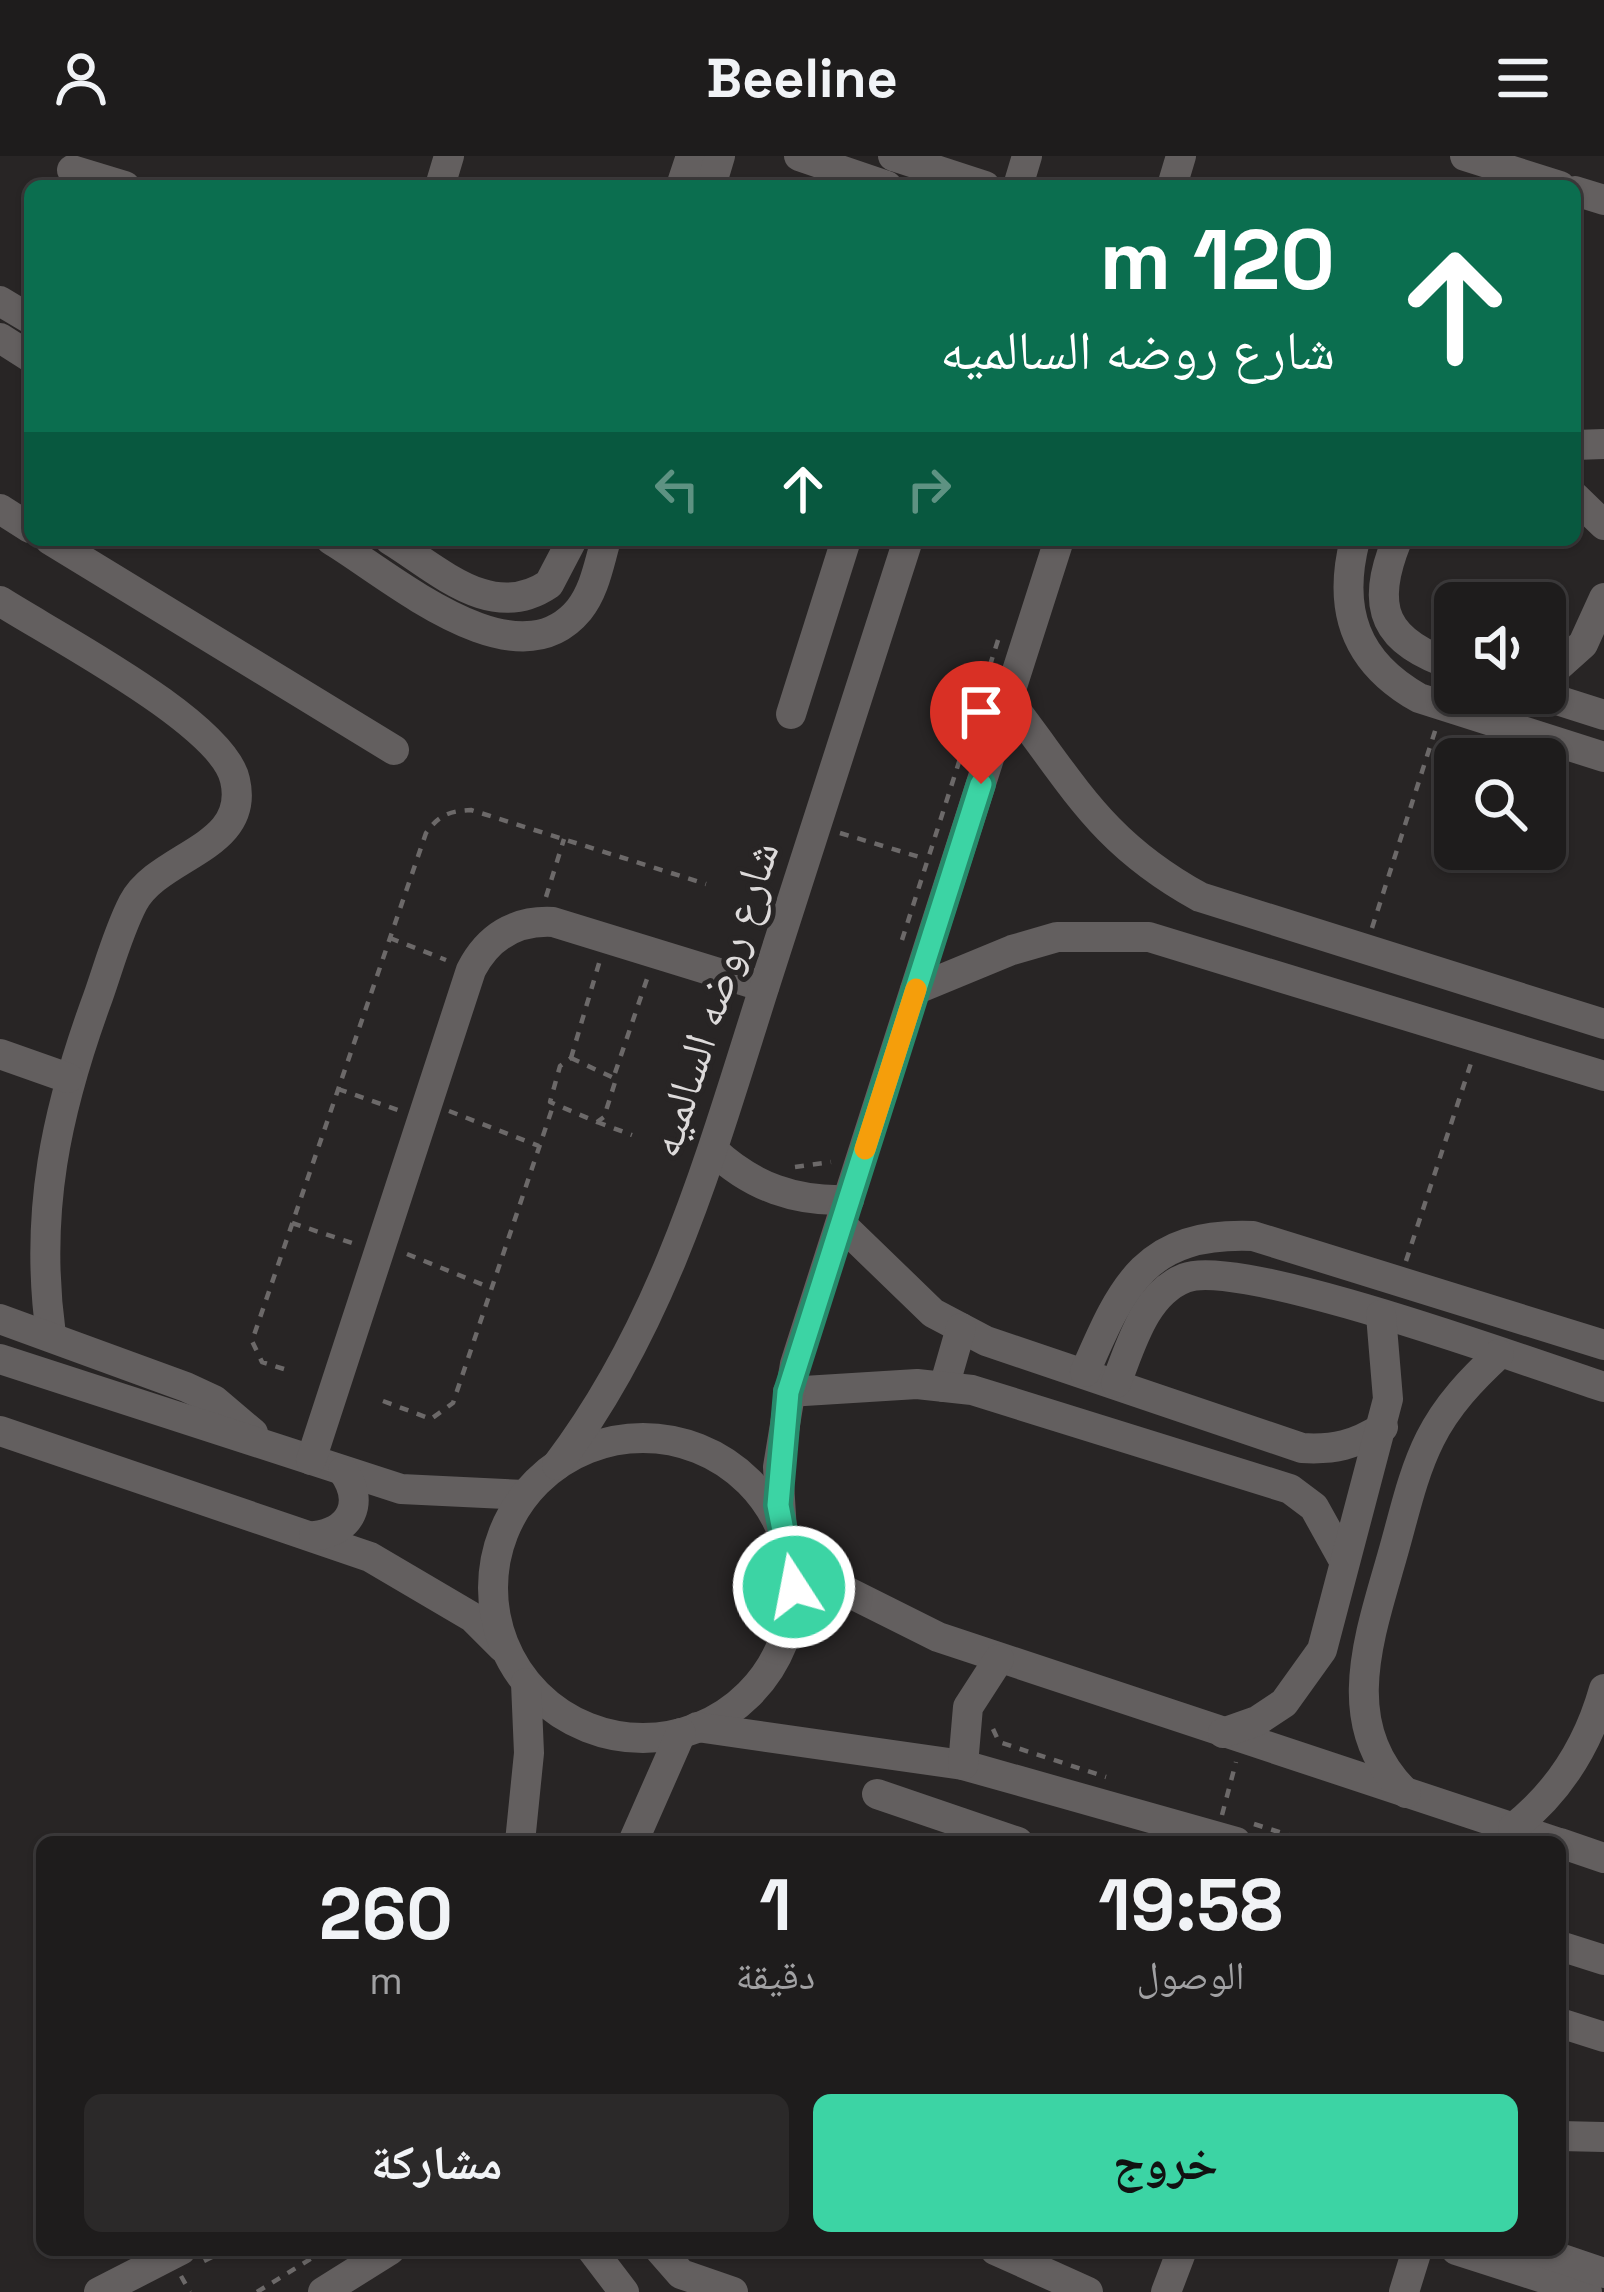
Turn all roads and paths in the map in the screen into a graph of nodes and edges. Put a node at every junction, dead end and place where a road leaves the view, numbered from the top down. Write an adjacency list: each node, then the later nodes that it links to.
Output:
1 (799, 156): 7 (street)
2 (893, 156): 5 (street)
3 (1465, 156): 8 (street)
4 (72, 170): 6 (street)
5 (947, 171)
6 (105, 180)
7 (869, 180)
8 (1541, 180)
9 (1581, 503): 10 (street)
10 (1604, 525)
11 (60, 546): 33 (street)
12 (341, 546): 15 (street)
13 (400, 546): 14 (street)
14 (569, 546)
15 (604, 546)
16 (844, 546): 29 (street)
17 (906, 546): 35 (street, شارع روضه السالميه)
18 (1057, 546): 26 (street)
19 (1353, 546): 27 (street)
20 (1395, 546): 24 (street)
21 (0, 602): 56 (street)
22 (1601, 616): 25 (street)
23 (1000, 631): 37 (path)
24 (1434, 656)
25 (1566, 663)
26 (1008, 700): 37 (street); 39 (street)
27 (1434, 702)
28 (1566, 703): 32 (street)
29 (791, 714)
30 (1440, 714): 44 (path)
31 (1468, 714): 34 (street)
32 (1604, 715)
33 (394, 750)
34 (1604, 758)
35 (817, 826): 37 (path); 48 (street, شارع روضه السالميه)
36 (564, 839): 38 (path); 40 (path); 41 (path)
37 (941, 864): 43 (path); 49 (street)
38 (706, 884)
39 (1241, 913): 44 (street); 46 (street)
40 (538, 921): 42 (street); 47 (street)
41 (390, 938): 47 (path); 57 (path)
42 (607, 938): 45 (street); 53 (path)
43 (898, 951)
44 (1365, 951): 50 (street)
45 (656, 954): 48 (street); 54 (path)
46 (1227, 959): 49 (street); 51 (street)
47 (471, 970): 59 (street)
48 (764, 987): 63 (street, شارع روضه السالميه)
49 (916, 990): 66 (street)
50 (1604, 1024)
51 (1480, 1035): 55 (street); 69 (path)
52 (0, 1054): 56 (street)
53 (571, 1058): 54 (path); 58 (path)
54 (614, 1076): 60 (path)
55 (1604, 1076)
56 (68, 1078): 74 (street)
57 (338, 1089): 59 (path); 67 (path)
58 (554, 1106): 60 (path); 62 (path)
59 (424, 1110): 62 (path); 68 (street)
60 (597, 1122): 61 (path)
61 (632, 1136)
62 (540, 1147): 70 (path)
63 (713, 1150): 66 (street); 90 (street, شارع روضه السالميه)
64 (835, 1156): 65 (path)
65 (786, 1166)
66 (845, 1212): 73 (street); 83 (street)
67 (292, 1223): 68 (path); 78 (path)
68 (378, 1247): 70 (path); 89 (street)
69 (1399, 1283): 75 (street); 79 (street)
70 (492, 1288): 84 (path)
71 (1381, 1315): 76 (street); 80 (street); 85 (street)
72 (0, 1319): 74 (street)
73 (961, 1328): 79 (street); 81 (street)
74 (51, 1335): 88 (street)
75 (1604, 1345)
76 (1499, 1354): 82 (street); 100 (street)
77 (0, 1359): 88 (street)
78 (284, 1369)
79 (1085, 1372): 80 (street)
80 (1116, 1383): 87 (street)
81 (944, 1387): 83 (street); 92 (street)
82 (1604, 1387)
83 (788, 1392): 95 (street)
84 (383, 1401)
85 (1383, 1427): 87 (street); 96 (street)
86 (0, 1431): 94 (street)
87 (1275, 1437): 92 (street)
88 (261, 1442): 89 (street)
89 (311, 1460): 91 (street)
90 (557, 1465): 93 (street); 95 (street)
91 (343, 1472): 93 (street); 94 (street)
92 (1261, 1478): 96 (street)
93 (524, 1495): 97 (street)
94 (314, 1536): 97 (street)
95 (786, 1541): 99 (street); 105 (street)
96 (1344, 1561): 98 (street)
97 (505, 1649): 101 (street)
98 (1322, 1650): 100 (street); 104 (street)
99 (999, 1659): 104 (street); 107 (street)
100 (1362, 1665): 109 (street)
101 (526, 1683): 105 (street); 114 (street)
102 (1603, 1696): 111 (street)
103 (992, 1717): 108 (path)
104 (1198, 1725): 106 (street)
105 (689, 1730): 107 (street); 115 (street)
106 (1242, 1739): 109 (street); 113 (path)
107 (963, 1765): 113 (street)
108 (1111, 1778)
109 (1406, 1793): 111 (street)
110 (878, 1794): 112 (street)
111 (1513, 1828): 116 (street)
112 (965, 1833)
113 (1232, 1833)
114 (521, 1836)
115 (636, 1836)
116 (1537, 1836)
117 (1566, 1846): 118 (street)
118 (1604, 1858)
119 (1566, 1948): 120 (street)
120 (1604, 1960)
121 (1566, 2026): 122 (street)
122 (1604, 2037)
123 (1566, 2136): 124 (street)
124 (1604, 2137)
125 (169, 2256): 138 (street)
126 (316, 2256): 139 (path)
127 (380, 2256): 140 (street)
128 (595, 2256): 137 (street)
129 (665, 2256): 141 (street)
130 (1010, 2256): 135 (street)
131 (1180, 2256): 143 (street)
132 (1415, 2256): 144 (street)
133 (1475, 2256): 145 (street)
134 (1554, 2256): 136 (street)
135 (1045, 2270): 142 (street)
136 (1604, 2273)
137 (612, 2289)
138 (99, 2292)
139 (257, 2292)
140 (323, 2292)
141 (733, 2292)
142 (1088, 2292)
143 (1166, 2292)
144 (1404, 2292)
145 (1587, 2292)

